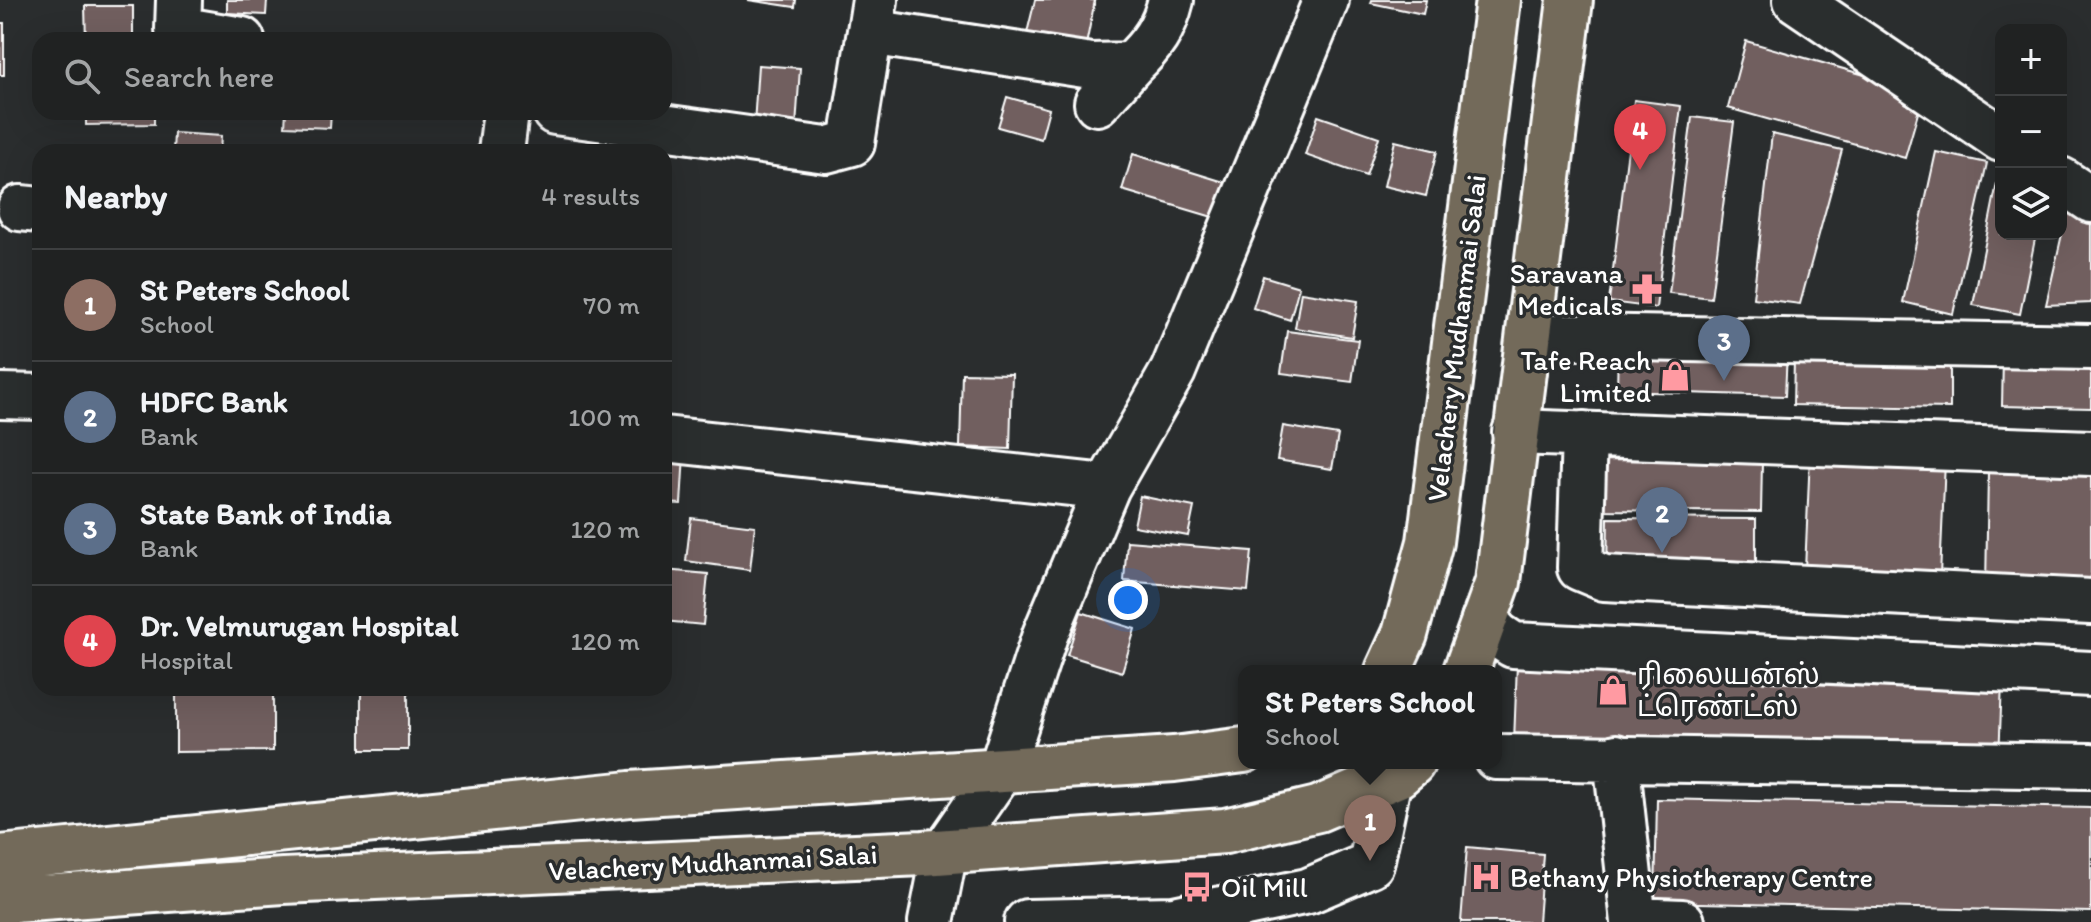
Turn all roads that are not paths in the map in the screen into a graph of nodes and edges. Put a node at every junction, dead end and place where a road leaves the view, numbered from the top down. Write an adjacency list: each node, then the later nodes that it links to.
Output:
1 (179, 0): 8 (street)
2 (1171, 0): 9 (street)
3 (1326, 0): 25 (street)
4 (1498, 0): 28 (main road, Velachery Mudhanmai Salai)
5 (1570, 0): 17 (main road)
6 (1796, 0): 13 (street)
7 (872, 16): 9 (street); 12 (street)
8 (195, 32)
9 (1131, 65): 10 (street)
10 (1097, 103)
11 (505, 120): 14 (street)
12 (612, 120)
13 (1995, 135)
14 (502, 144)
15 (2067, 184): 16 (street)
16 (2091, 200)
17 (1530, 336): 18 (street); 21 (main road)
18 (2091, 347)
19 (0, 396): 20 (street)
20 (32, 397)
21 (1515, 432): 22 (street); 27 (main road)
22 (1584, 434): 24 (street); 26 (street)
23 (672, 440): 25 (street)
24 (2091, 453)
25 (1107, 487): 35 (street)
26 (2091, 602)
27 (1484, 620): 29 (main road); 30 (street)
28 (1391, 665)
29 (1468, 665)
30 (2091, 674)
31 (1238, 751): 35 (main road)
32 (1502, 757): 33 (street)
33 (1616, 757): 34 (street); 41 (street)
34 (2091, 766)
35 (1001, 770): 37 (street); 38 (main road)
36 (1400, 771): 37 (main road, Velachery Mudhanmai Salai); 43 (street)
37 (945, 851): 40 (main road, Velachery Mudhanmai Salai); 42 (street)
38 (0, 858)
39 (0, 901): 40 (main road, Velachery Mudhanmai Salai)
40 (68, 910)
41 (1634, 921): 44 (street)
42 (931, 922)
43 (1027, 922)
44 (1682, 922)

